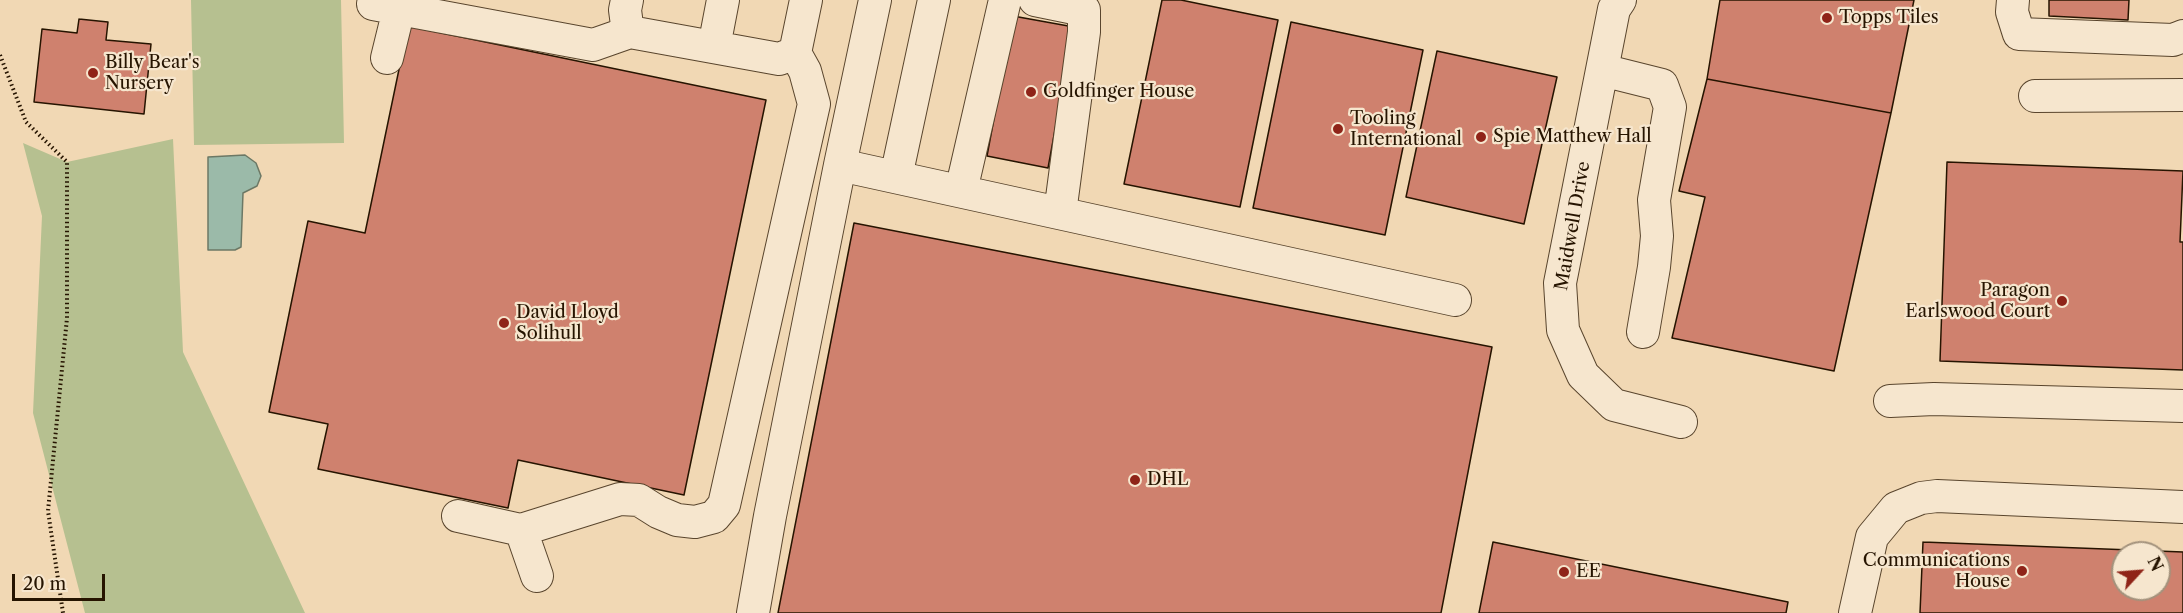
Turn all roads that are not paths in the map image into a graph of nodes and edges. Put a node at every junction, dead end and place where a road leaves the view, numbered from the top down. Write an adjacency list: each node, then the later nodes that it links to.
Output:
1 (627, 0): 10 (lane)
2 (723, 0): 12 (lane)
3 (806, 0): 13 (lane)
4 (875, 0): 18 (lane)
5 (934, 0): 19 (lane)
6 (1005, 0): 20 (lane)
7 (1035, 0): 21 (lane)
8 (1620, 0): 15 (lane, Maidwell Drive)
9 (2013, 0): 11 (lane)
10 (630, 32): 12 (lane); 14 (lane)
11 (2183, 36)
12 (714, 47): 13 (lane)
13 (795, 53): 29 (lane)
14 (387, 58)
15 (1602, 70): 23 (lane); 26 (lane, Maidwell Drive)
16 (2183, 95): 17 (lane)
17 (2035, 96)
18 (840, 165): 19 (lane); 31 (lane)
19 (896, 177): 20 (lane)
20 (962, 192): 21 (lane)
21 (1060, 213): 22 (lane)
22 (1455, 300)
23 (1643, 332)
24 (1890, 401): 25 (lane)
25 (2183, 406)
26 (1681, 422)
27 (2183, 507): 32 (lane)
28 (458, 516): 29 (lane)
29 (520, 530): 30 (lane)
30 (537, 576)
31 (753, 613)
32 (1855, 613)

